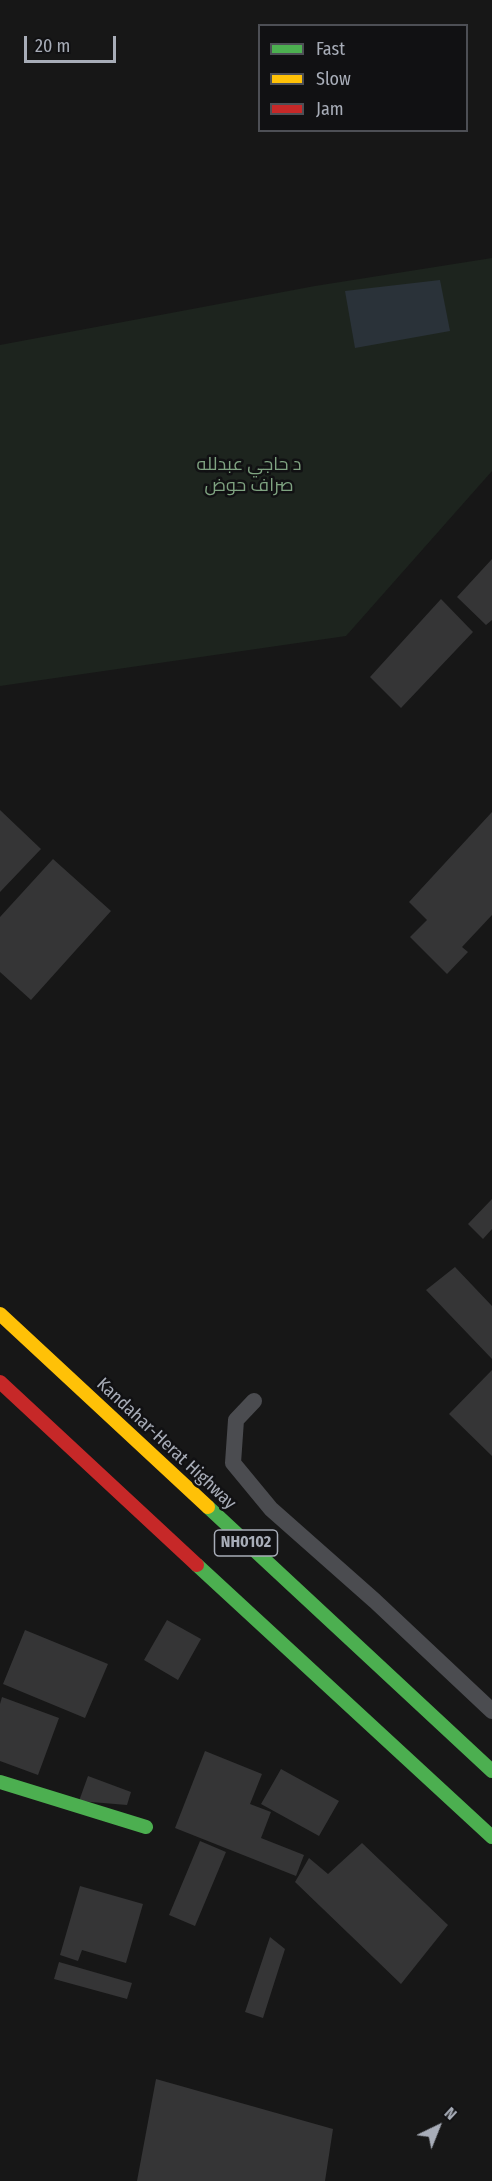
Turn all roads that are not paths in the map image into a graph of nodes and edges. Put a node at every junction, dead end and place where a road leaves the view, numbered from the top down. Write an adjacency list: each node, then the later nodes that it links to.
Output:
1 (0, 1314): 5 (main road, Kandahar-Herat Highway / NH0102)
2 (0, 1382): 8 (main road, NH0102)
3 (254, 1401): 4 (lane)
4 (492, 1711)
5 (492, 1771)
6 (0, 1782): 7 (main road)
7 (146, 1827)
8 (492, 1837)

